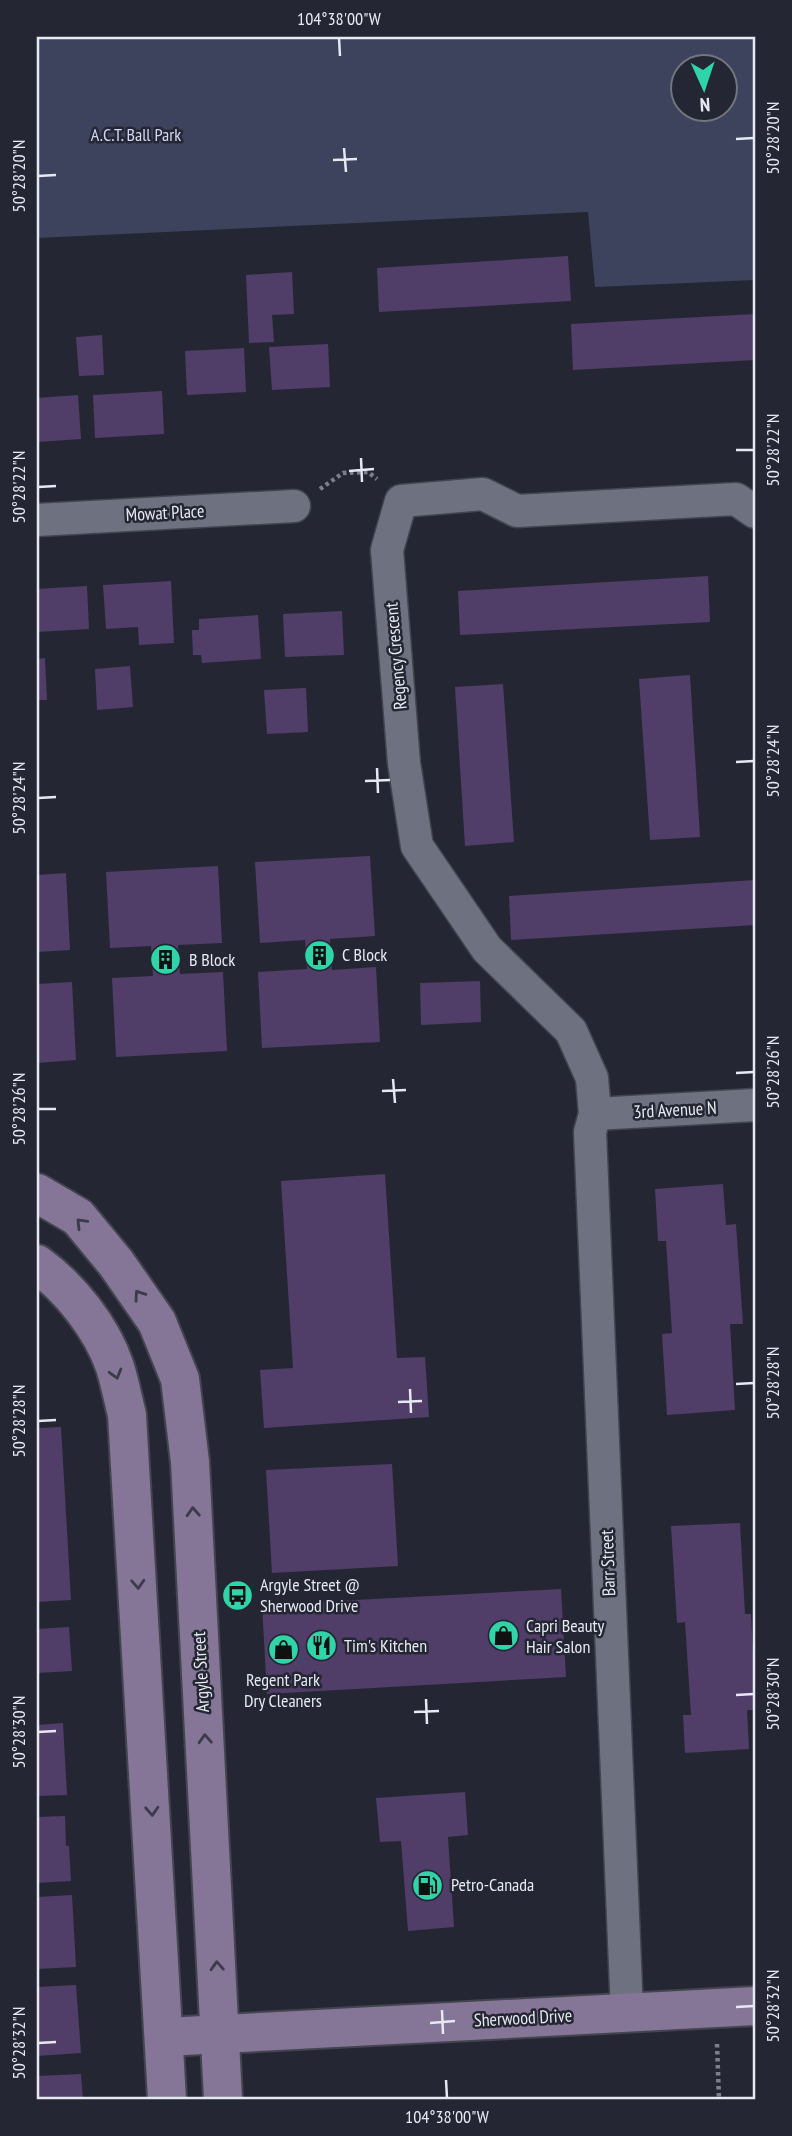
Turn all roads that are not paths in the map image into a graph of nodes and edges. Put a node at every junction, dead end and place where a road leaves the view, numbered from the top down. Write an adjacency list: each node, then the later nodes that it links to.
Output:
1 (294, 506): 3 (street, Mowat Place)
2 (755, 512): 5 (street, Regency Crescent)
3 (37, 520)
4 (755, 1105): 5 (street, 3rd Avenue N)
5 (595, 1114): 9 (street, Barr Street)
6 (37, 1194): 10 (street, Argyle Street, one-way to 6)
7 (45, 1271): 11 (street, one-way to 11)
8 (755, 2006): 9 (street, Sherwood Drive)
9 (627, 2012): 10 (street, Sherwood Drive)
10 (221, 2034): 11 (street, Sherwood Drive); 13 (street, Argyle Street)
11 (165, 2037): 12 (street)
12 (167, 2099)
13 (223, 2099)

